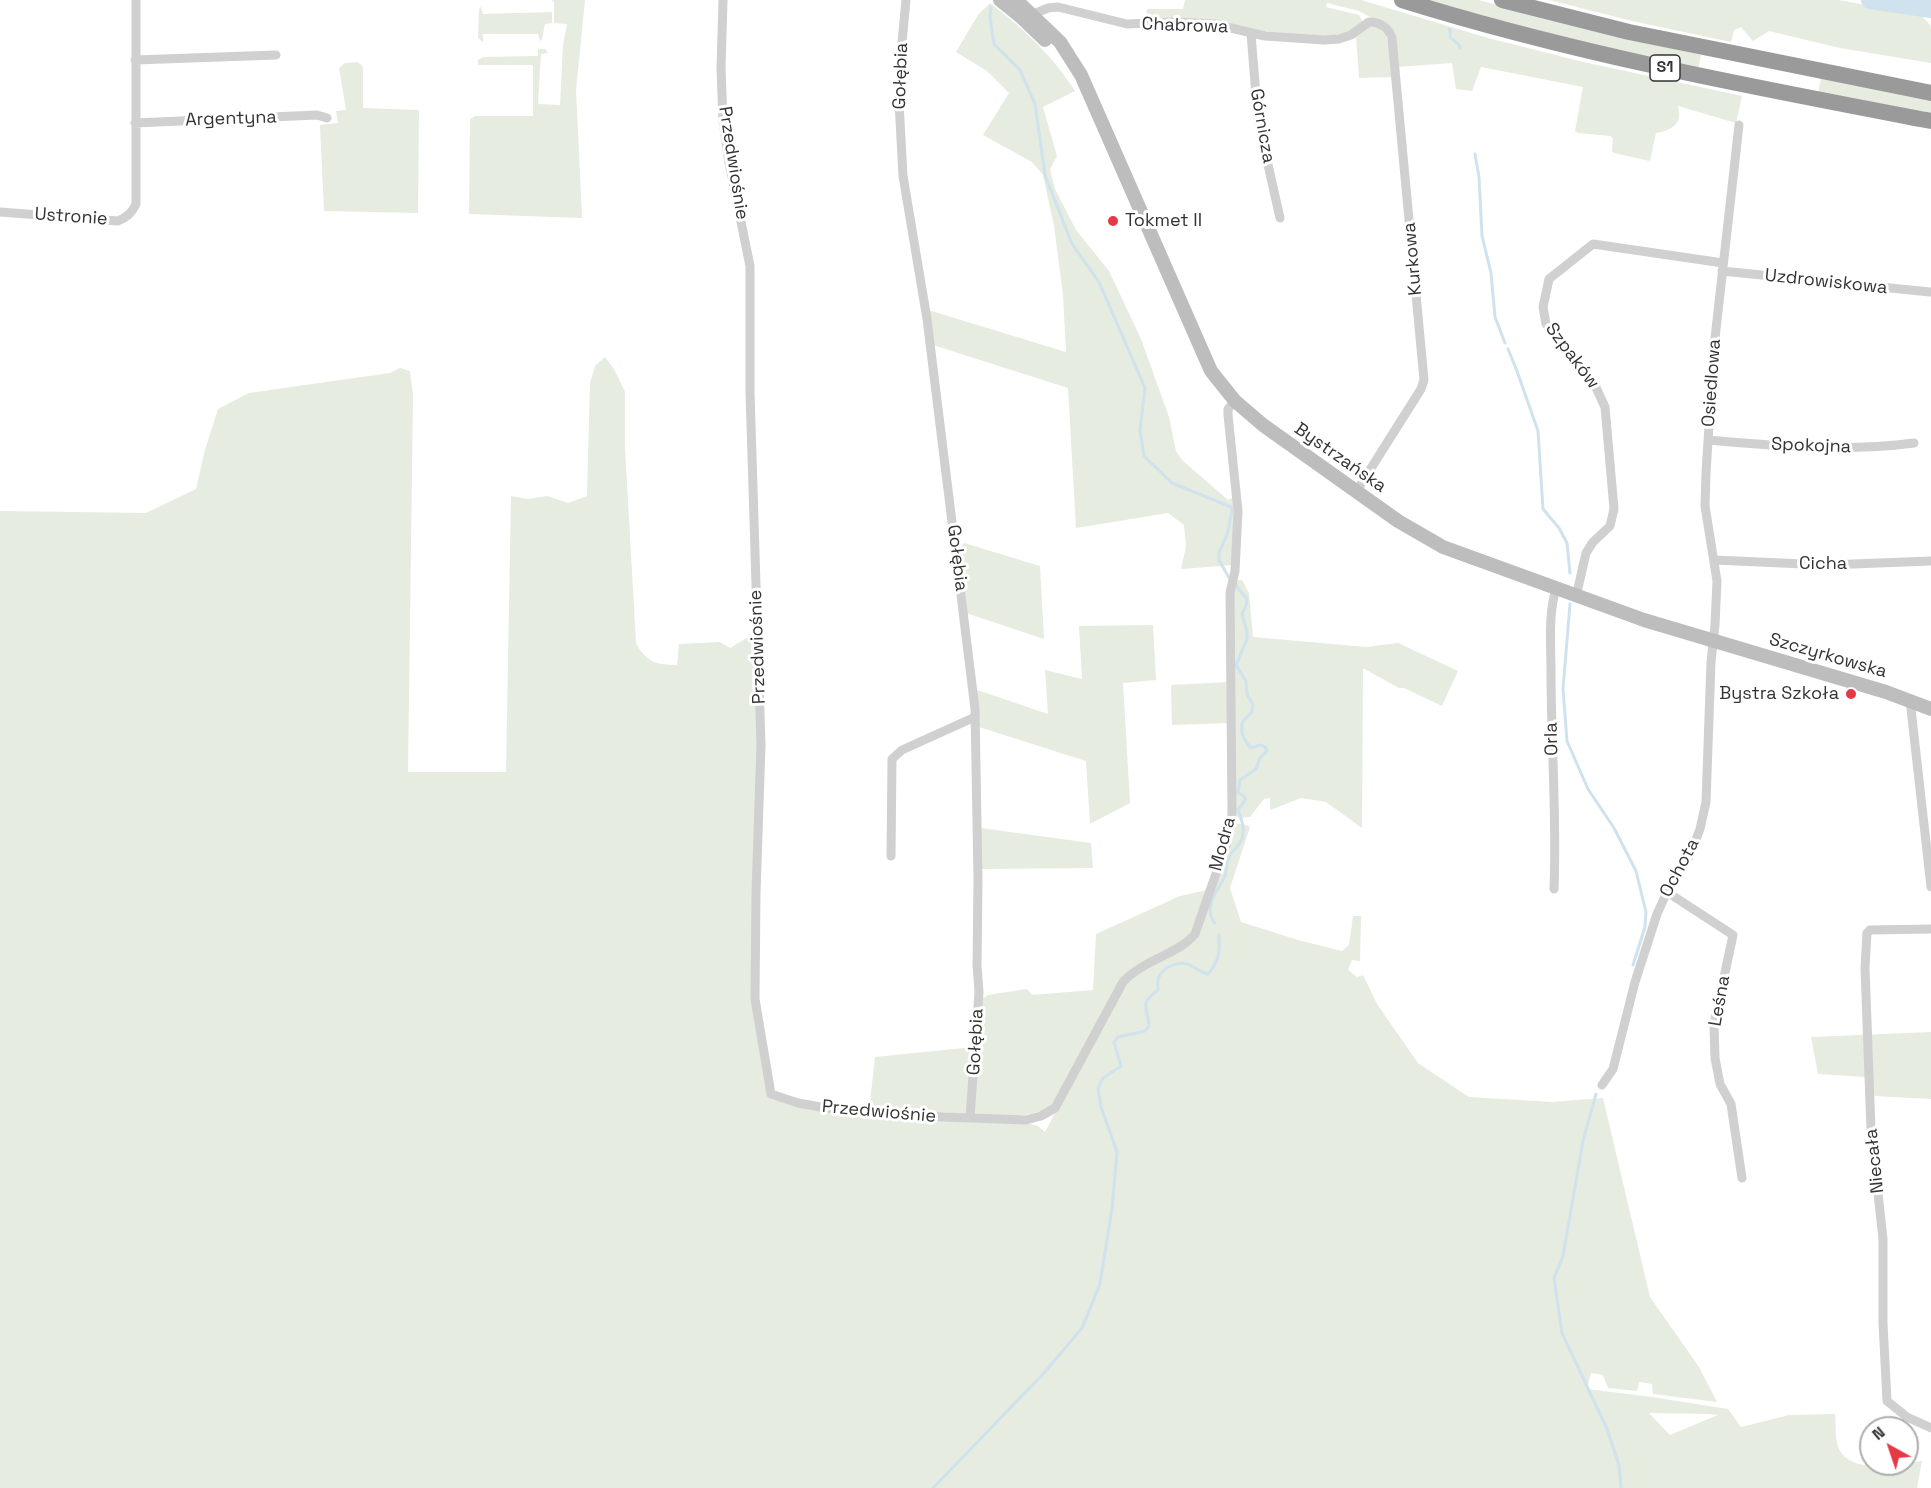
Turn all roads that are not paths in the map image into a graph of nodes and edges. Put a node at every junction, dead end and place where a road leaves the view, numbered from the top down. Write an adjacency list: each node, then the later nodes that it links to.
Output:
1 (136, 0): 12 (street)
2 (723, 0): 40 (street, Przedwiośnie)
3 (906, 0): 33 (street, Gołębia)
4 (1000, 0): 8 (main road, Bystrzańska)
5 (1016, 0): 8 (main road, Bystrzańska)
6 (1402, 0): 15 (highway, S1)
7 (1502, 0): 13 (highway, S1)
8 (1027, 16): 10 (street, Chabrowa); 22 (main road, Bystrzańska)
9 (1369, 22): 10 (street, Chabrowa); 25 (street, Kurkowa)
10 (1251, 34): 19 (street, Górnicza)
11 (276, 55): 12 (street)
12 (135, 60): 16 (street)
13 (1931, 93)
14 (327, 118): 16 (street, Argentyna)
15 (1931, 121)
16 (135, 123): 18 (street, Ustronie)
17 (1739, 125): 20 (street, Osiedlowa)
18 (0, 212)
19 (1280, 218)
20 (1723, 267): 21 (street, Uzdrowiskowa); 23 (street, Osiedlowa); 29 (street, Szpaków)
21 (1930, 292)
22 (1235, 401): 25 (main road, Bystrzańska); 40 (street, Modra)
23 (1708, 440): 24 (street, Spokojna); 26 (street, Osiedlowa)
24 (1914, 443)
25 (1356, 492): 28 (main road, Bystrzańska)
26 (1714, 560): 27 (street, Cicha); 30 (street, Osiedlowa)
27 (1931, 561)
28 (1556, 589): 29 (main road, Bystrzańska); 36 (street, Orla)
29 (1576, 597): 30 (main road, Bystrzańska)
30 (1713, 641): 31 (main road, Szczyrkowska); 37 (street, Ochota)
31 (1910, 700): 32 (main road, Szczyrkowska); 35 (street)
32 (1931, 709)
33 (975, 717): 34 (street); 40 (street, Gołębia)
34 (891, 856)
35 (1931, 887)
36 (1554, 890)
37 (1667, 892): 39 (street, Ochota); 41 (street, Leśna)
38 (1931, 929): 42 (street, Niecała)
39 (1602, 1085)
40 (970, 1118)
41 (1742, 1178)
42 (1931, 1428)

